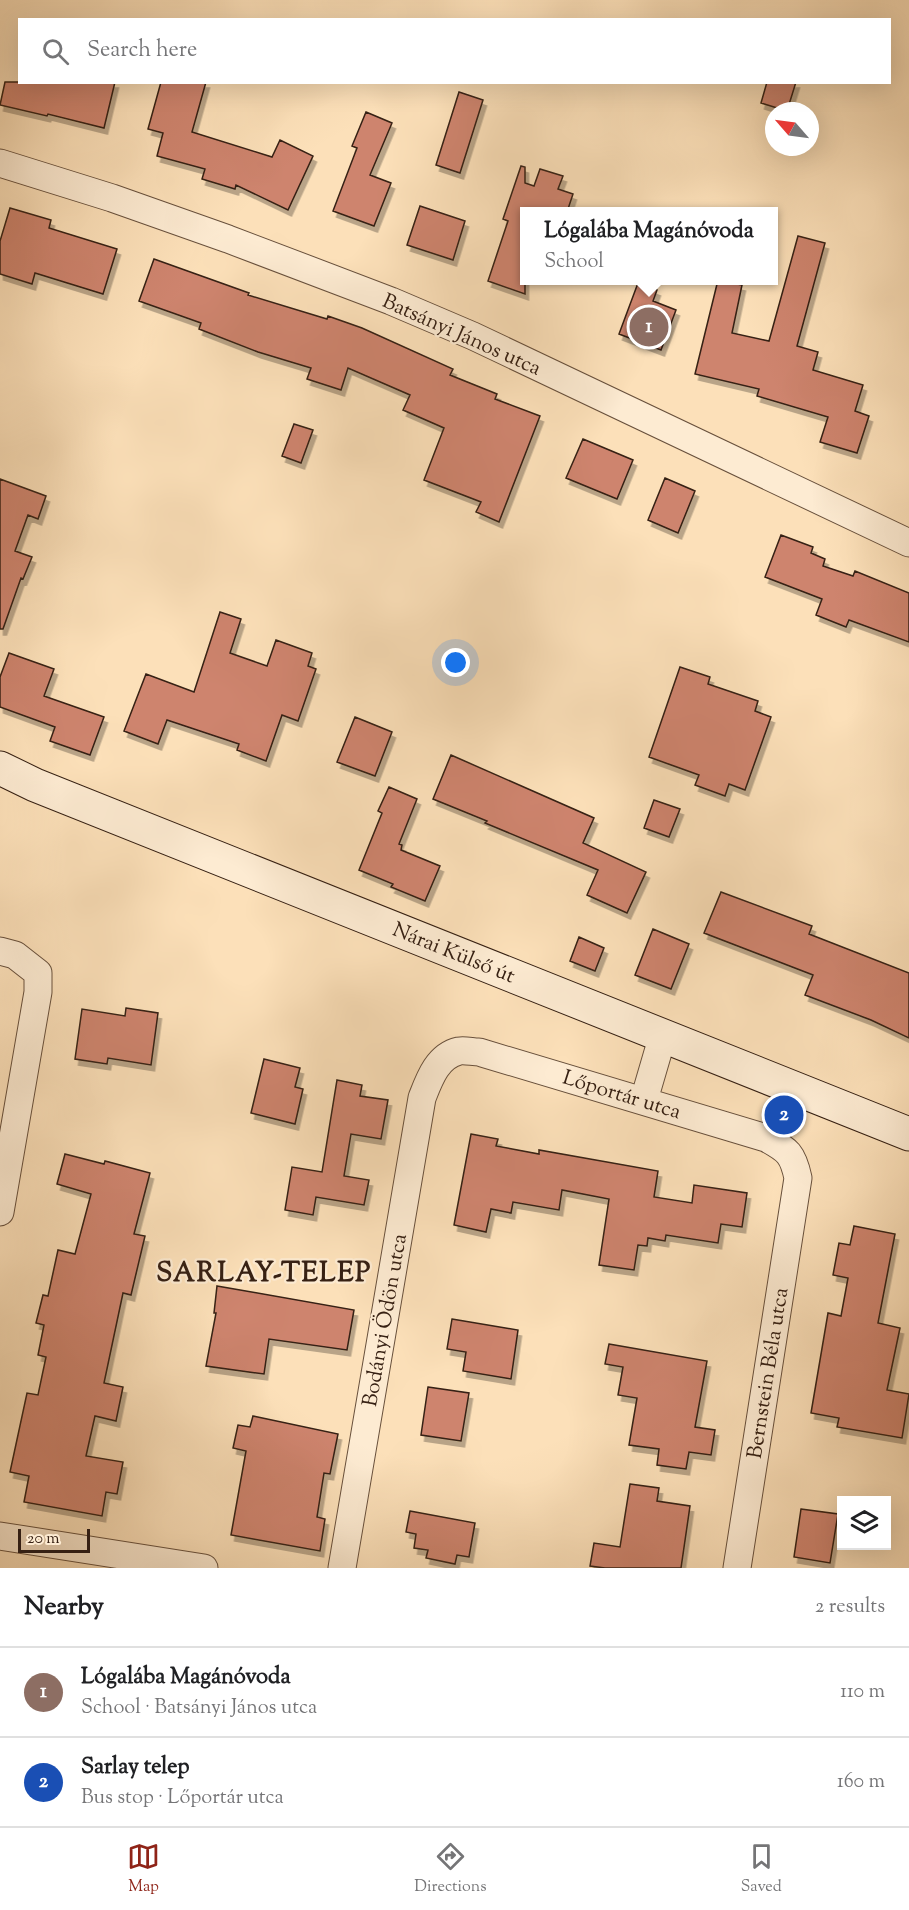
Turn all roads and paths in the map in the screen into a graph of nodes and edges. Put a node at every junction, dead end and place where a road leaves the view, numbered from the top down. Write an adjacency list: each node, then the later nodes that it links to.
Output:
1 (0, 163): 2 (street, Batsányi János utca)
2 (909, 543)
3 (0, 768): 5 (street, Nárai Külső út)
4 (0, 951): 10 (street)
5 (663, 1035): 7 (street); 8 (street, Nárai Külső út)
6 (432, 1074): 7 (street, Lőportár utca); 13 (street, Bodányi Ödön utca)
7 (644, 1100): 9 (street, Lőportár utca)
8 (909, 1134)
9 (798, 1178): 14 (street, Bernstein Béla utca)
10 (0, 1212)
11 (0, 1536): 12 (street)
12 (204, 1568)
13 (342, 1568)
14 (737, 1568)

